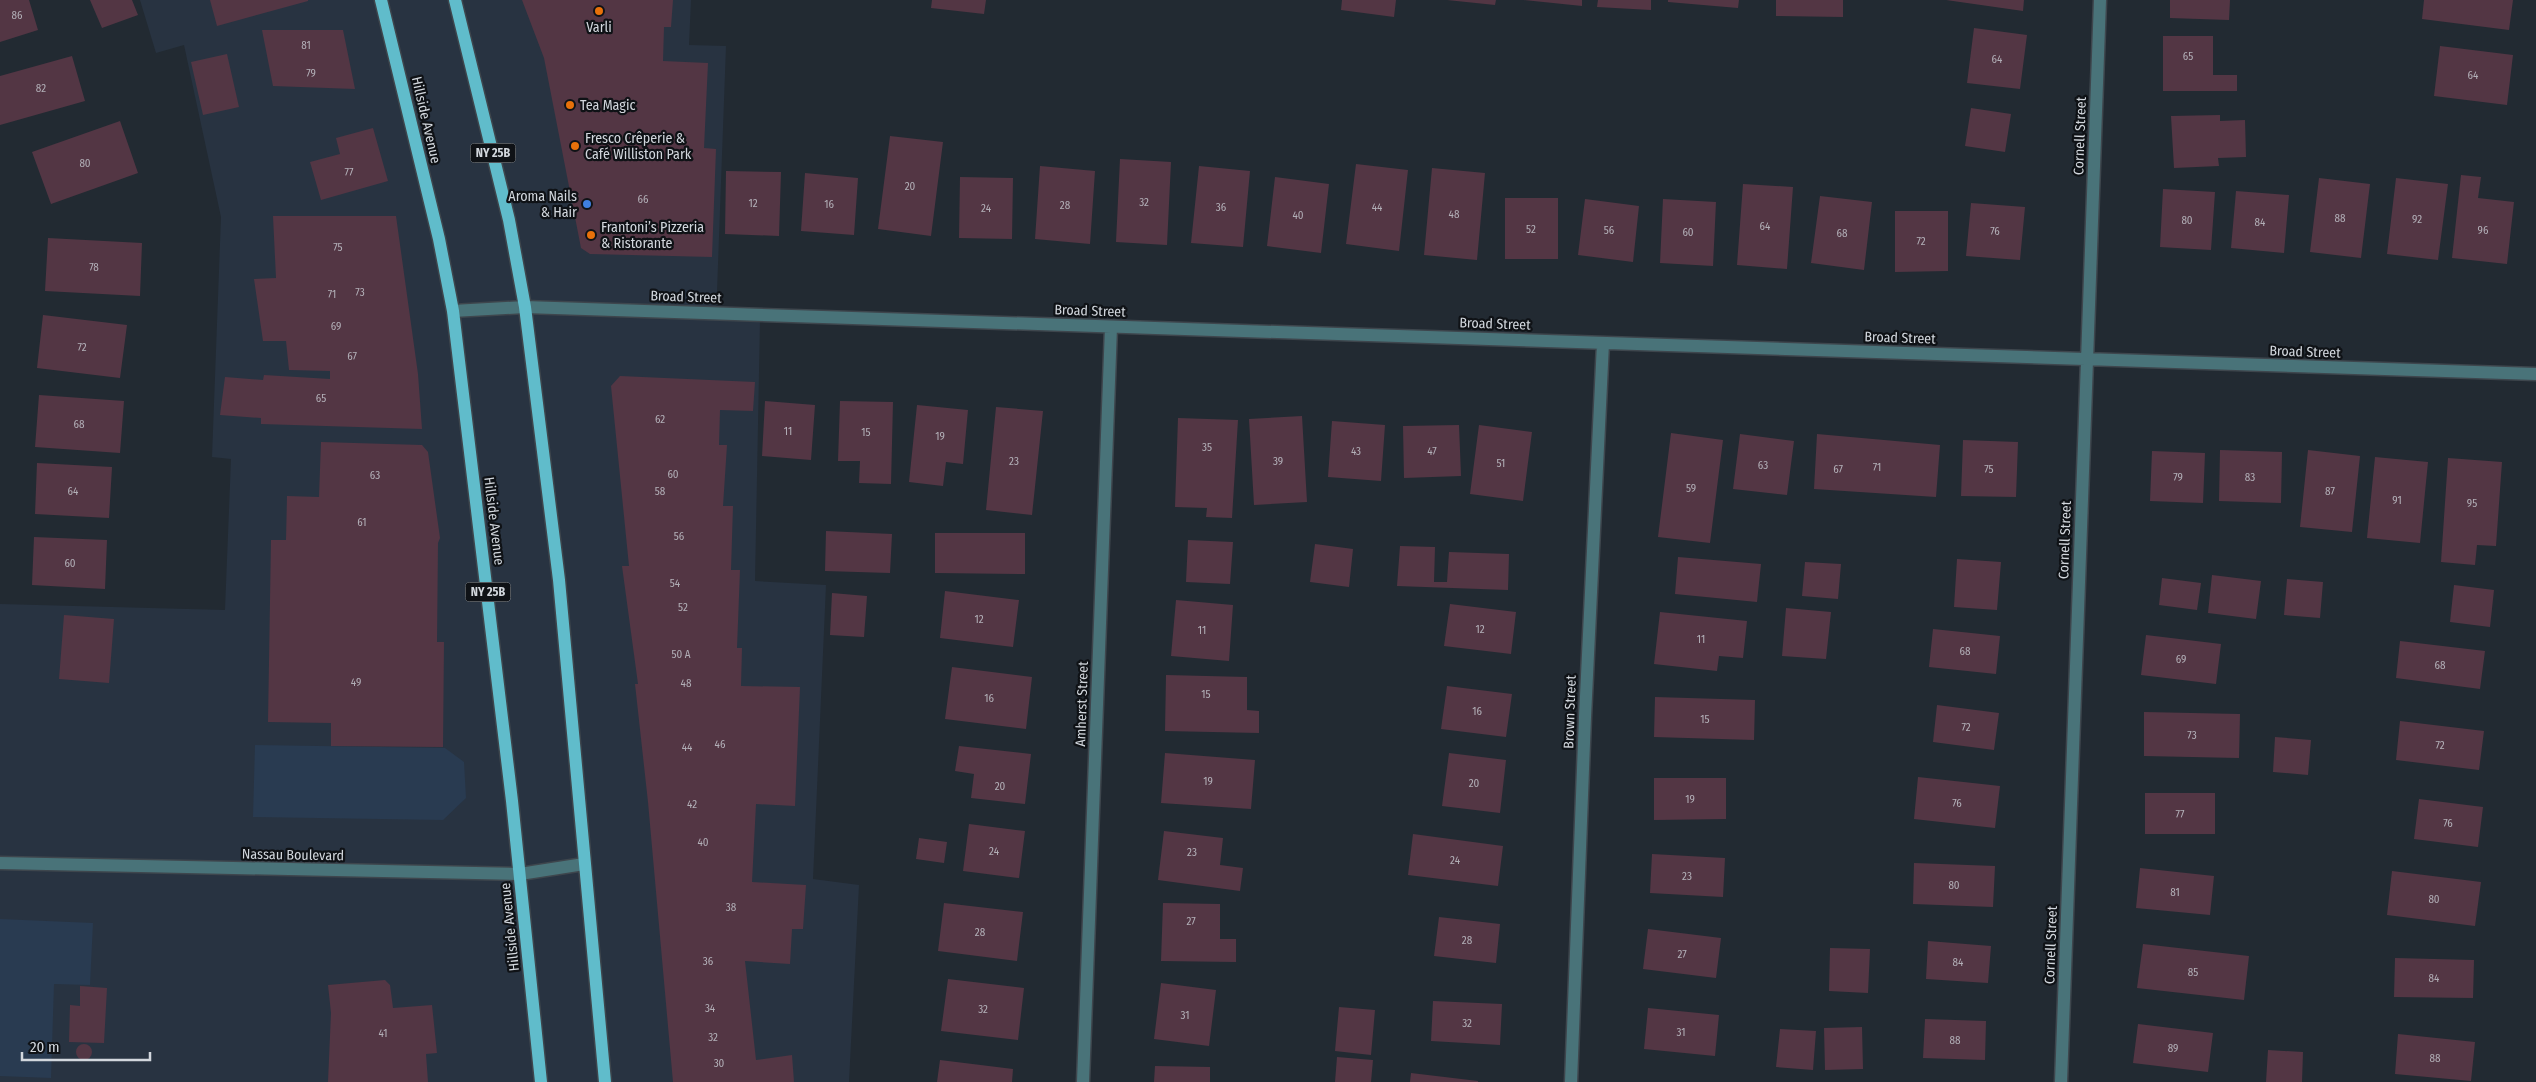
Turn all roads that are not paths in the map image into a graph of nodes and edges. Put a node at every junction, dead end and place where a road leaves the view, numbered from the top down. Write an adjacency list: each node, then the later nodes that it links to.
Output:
1 (380, 0): 5 (main road, Hillside Avenue / NY 25B)
2 (455, 0): 4 (main road, NY 25B)
3 (2100, 0): 8 (street, Cornell Street)
4 (525, 307): 5 (street, Broad Street); 6 (street, Broad Street); 11 (main road, NY 25B)
5 (453, 311): 12 (main road, Hillside Avenue / NY 25B)
6 (1111, 327): 7 (street, Broad Street); 15 (street, Amherst Street)
7 (1603, 343): 8 (street, Broad Street); 16 (street, Brown Street)
8 (2087, 360): 9 (street, Broad Street); 17 (street, Cornell Street)
9 (2536, 374)
10 (0, 863): 12 (street, Nassau Boulevard)
11 (584, 864): 12 (street, Nassau Boulevard); 14 (main road, NY 25B)
12 (520, 874): 13 (main road, Hillside Avenue / NY 25B)
13 (541, 1082)
14 (605, 1082)
15 (1083, 1082)
16 (1571, 1082)
17 (2061, 1082)

